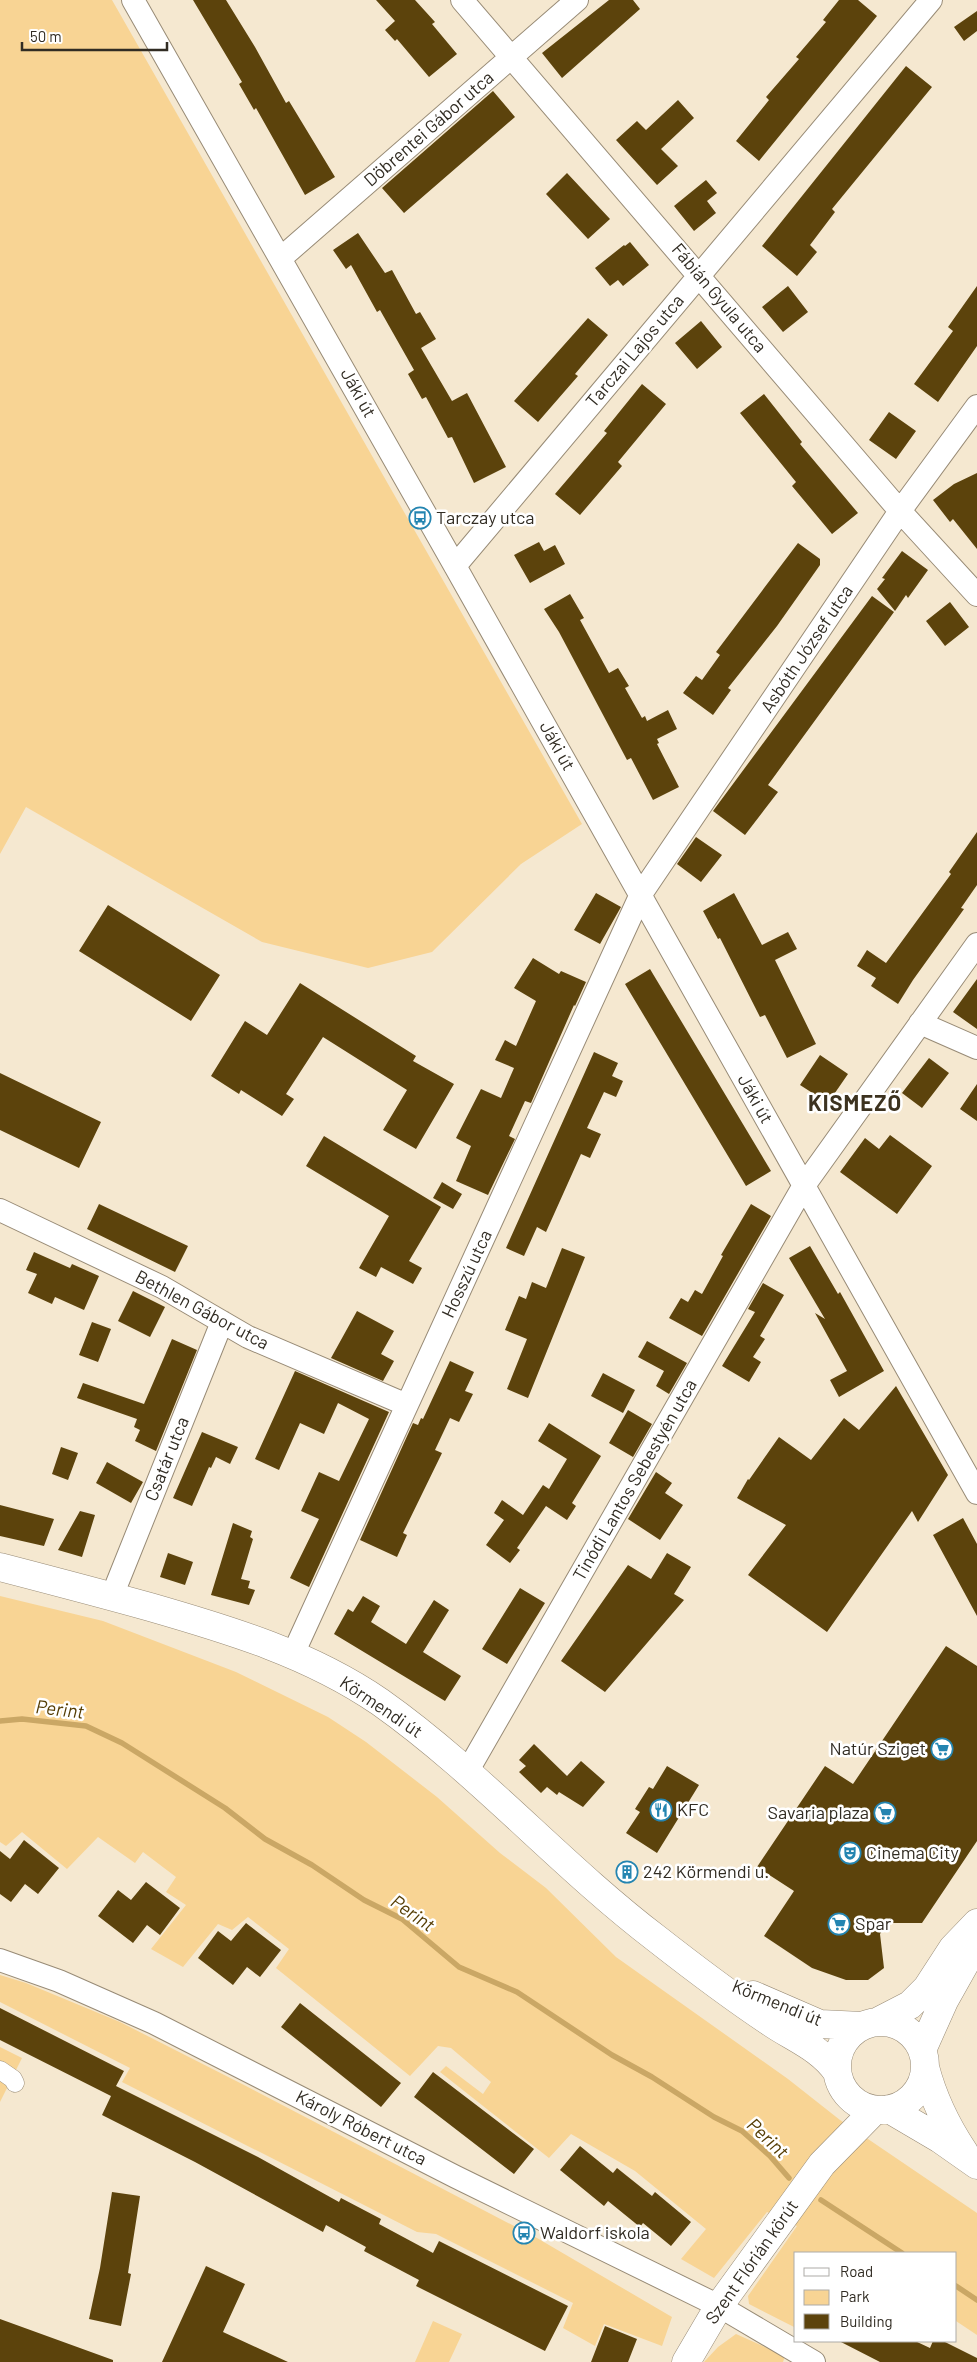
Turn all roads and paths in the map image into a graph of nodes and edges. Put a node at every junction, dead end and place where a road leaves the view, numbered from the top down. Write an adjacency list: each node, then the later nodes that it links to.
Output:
1 (133, 0): 6 (street, Jáki út)
2 (462, 0): 5 (street, Fábián Gyula utca)
3 (577, 0): 5 (street, Döbrentei Gábor utca)
4 (932, 0): 7 (street, Tarczai Lajos utca)
5 (512, 57): 6 (street, Döbrentei Gábor utca); 7 (street, Fábián Gyula utca)
6 (281, 258): 10 (street, Jáki út)
7 (698, 274): 9 (street, Fábián Gyula utca); 10 (street, Tarczai Lajos utca)
8 (977, 406): 9 (street, Asbóth József utca)
9 (900, 511): 11 (street, Fábián Gyula utca); 12 (street, Asbóth József utca)
10 (455, 566): 12 (street, Jáki út)
11 (977, 594)
12 (641, 894): 16 (street, Jáki út); 19 (street, Hosszú utca)
13 (977, 944): 14 (street, Tinódi Lantos Sebestyén utca)
14 (920, 1023): 15 (street); 16 (street, Tinódi Lantos Sebestyén utca)
15 (977, 1048)
16 (803, 1187): 20 (street, Jáki út); 24 (street, Tinódi Lantos Sebestyén utca)
17 (0, 1210): 18 (street, Bethlen Gábor utca)
18 (222, 1322): 19 (street, Bethlen Gábor utca); 22 (street, Csatár utca)
19 (406, 1405): 23 (street, Hosszú utca)
20 (977, 1493)
21 (0, 1567): 22 (street, Körmendi út)
22 (112, 1596): 23 (street, Körmendi út)
23 (293, 1654): 24 (street, Körmendi út)
24 (467, 1772): 28 (street, Körmendi út)
25 (977, 1923): 29 (street)
26 (977, 1942): 30 (street)
27 (0, 1960): 37 (street, Károly Róbert utca)
28 (695, 1968): 29 (street, Körmendi út); 32 (street, Körmendi út)
29 (870, 2024): 30 (street); 32 (street)
30 (923, 2058): 34 (street); 36 (street)
31 (0, 2070): 33 (street)
32 (841, 2081): 34 (street); 35 (street, Szent Flórián körút)
33 (15, 2083)
34 (882, 2110): 35 (street, Szent Flórián körút); 36 (street)
35 (831, 2151): 37 (street, Szent Flórián körút)
36 (973, 2162)
37 (719, 2306): 38 (street, Károly Róbert utca); 39 (street, Szent Flórián körút)
38 (802, 2359)
39 (686, 2362)

